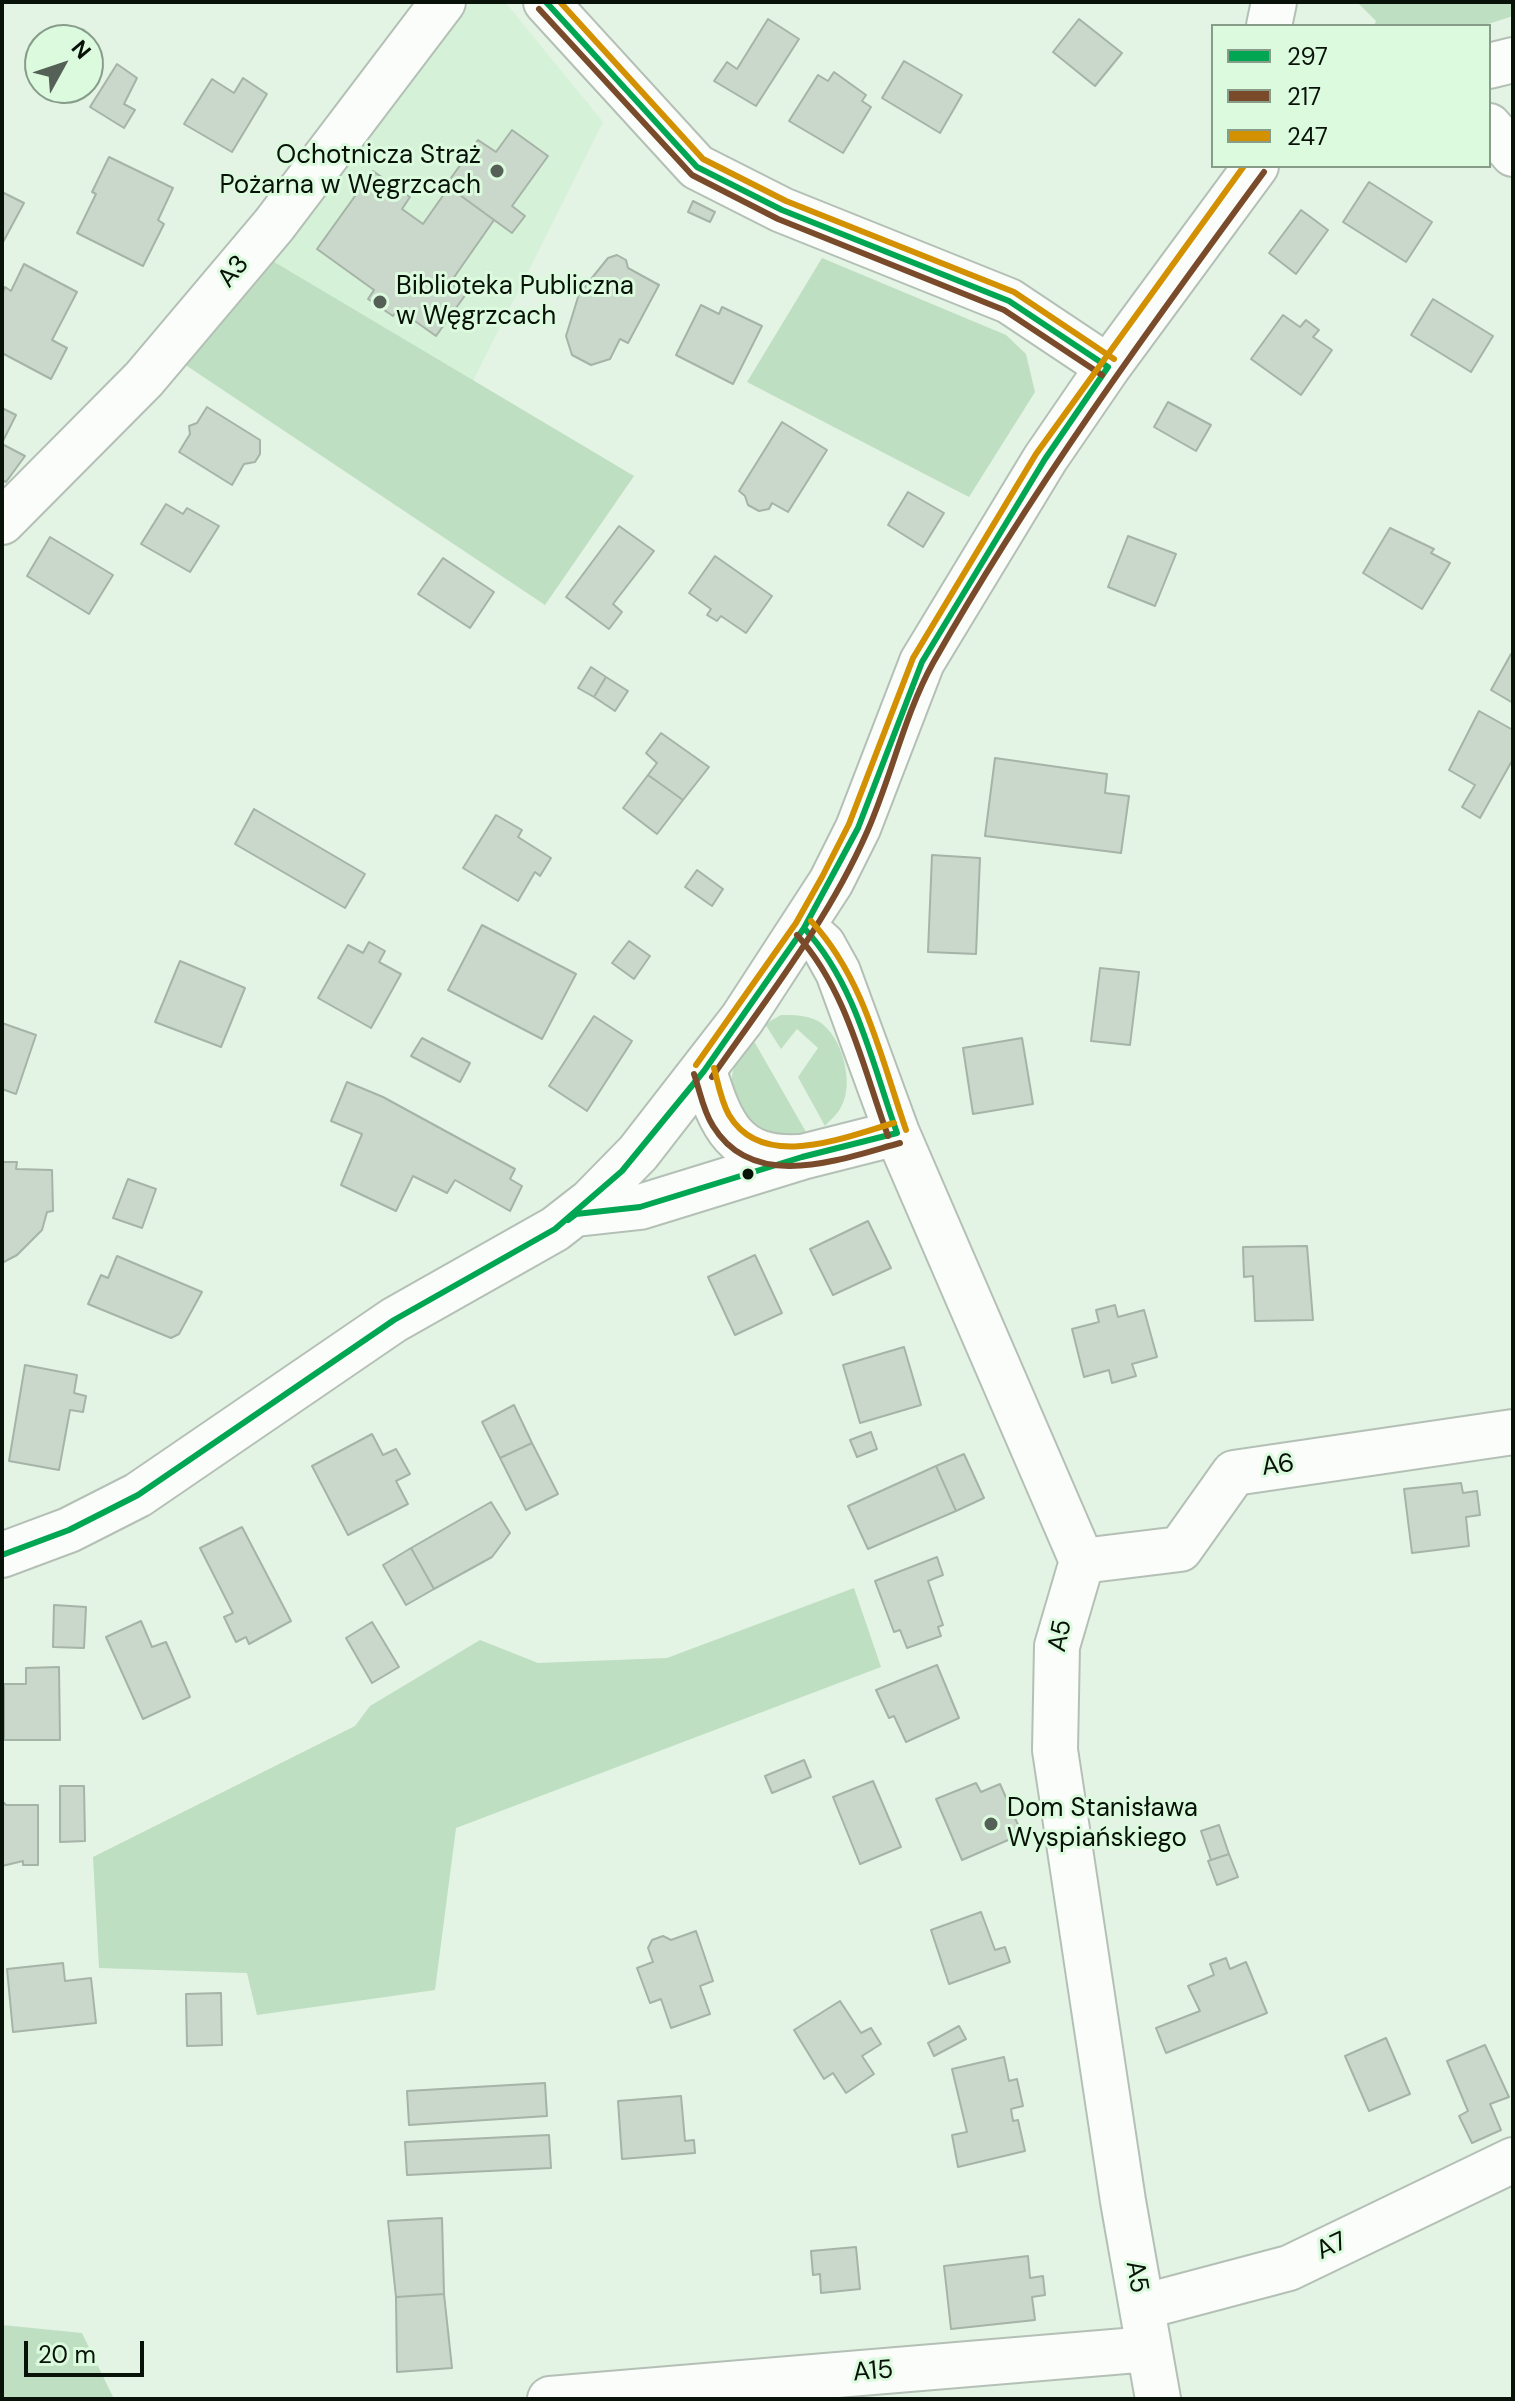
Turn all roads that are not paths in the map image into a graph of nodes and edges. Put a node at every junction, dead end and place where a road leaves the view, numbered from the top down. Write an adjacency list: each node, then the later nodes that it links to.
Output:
1 (443, 2): 11 (street, A3)
2 (546, 2): 10 (street)
3 (1274, 2): 4 (street)
4 (1269, 24)
5 (1513, 60): 6 (street)
6 (1491, 66)
7 (1491, 128): 8 (street)
8 (1513, 154)
9 (1255, 168): 10 (street)
10 (1108, 367): 12 (street)
11 (2, 522)
12 (804, 928): 13 (street); 14 (street)
13 (704, 1071): 15 (street); 16 (street)
14 (897, 1133): 15 (street); 19 (street)
15 (802, 1157): 16 (street)
16 (576, 1214): 18 (street)
17 (1513, 1432): 19 (street, A6)
18 (2, 1555)
19 (1082, 1561): 21 (street, A5)
20 (1513, 2160): 21 (street, A7)
21 (1145, 2328): 22 (street, A15); 23 (street, A5)
22 (550, 2399)
23 (1158, 2399)

